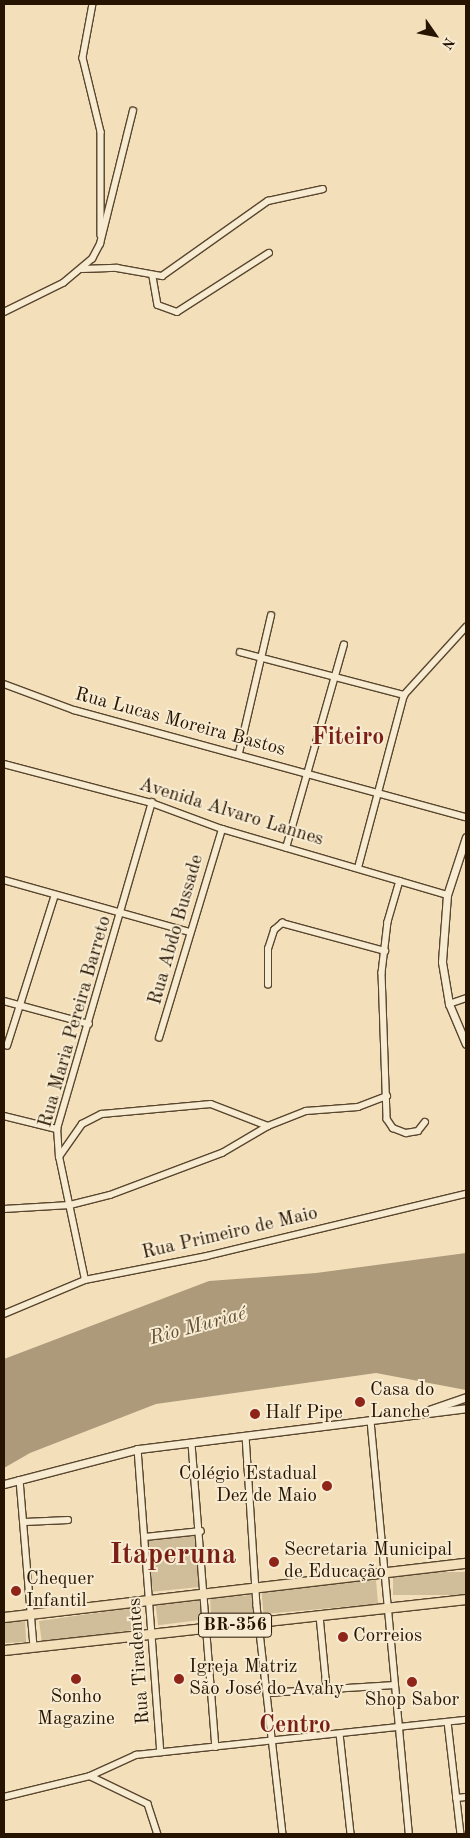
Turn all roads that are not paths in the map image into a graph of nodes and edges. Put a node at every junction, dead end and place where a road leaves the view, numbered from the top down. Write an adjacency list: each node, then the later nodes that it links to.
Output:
1 (93, 4): 4 (street)
2 (133, 111): 4 (street)
3 (323, 189): 7 (street)
4 (101, 237): 6 (street)
5 (269, 253): 7 (street)
6 (82, 269): 7 (street); 8 (street)
7 (153, 277)
8 (4, 312)
9 (271, 616): 13 (street)
10 (466, 627): 16 (street)
11 (344, 645): 14 (street)
12 (240, 652): 13 (street)
13 (262, 657): 14 (street); 17 (street)
14 (336, 675): 16 (street); 19 (street)
15 (4, 684): 17 (street, Rua Lucas Moreira Bastos)
16 (404, 695): 20 (street)
17 (239, 753): 19 (street, Rua Lucas Moreira Bastos)
18 (4, 764): 21 (street, Avenida Alvaro Lannes)
19 (310, 773): 20 (street, Rua Lucas Moreira Bastos); 25 (street)
20 (378, 791): 22 (street, Rua Lucas Moreira Bastos); 26 (street)
21 (152, 803): 23 (street, Avenida Alvaro Lannes); 31 (street, Rua Maria Pereira Barreto)
22 (466, 817)
23 (222, 829): 25 (street, Avenida Alvaro Lannes); 32 (street, Rua Abdo Bussade)
24 (466, 837): 30 (street)
25 (286, 848): 26 (street, Avenida Alvaro Lannes)
26 (358, 868): 28 (street, Avenida Alvaro Lannes)
27 (4, 880): 29 (street)
28 (400, 881): 30 (street, Avenida Alvaro Lannes); 33 (street)
29 (55, 895): 31 (street); 38 (street)
30 (447, 895): 37 (street)
31 (122, 913): 32 (street); 39 (street, Rua Maria Pereira Barreto)
32 (190, 932): 40 (street, Rua Abdo Bussade)
33 (385, 951): 34 (street); 43 (street)
34 (268, 985)
35 (466, 998): 37 (street)
36 (4, 1001): 38 (street)
37 (449, 1004): 41 (street)
38 (20, 1006): 39 (street); 42 (street)
39 (90, 1024): 47 (street, Rua Maria Pereira Barreto)
40 (159, 1038)
41 (466, 1044)
42 (7, 1046)
43 (387, 1096): 45 (street); 46 (street)
44 (4, 1116): 47 (street)
45 (424, 1122)
46 (268, 1126): 48 (street); 50 (street)
47 (57, 1130): 48 (street, Rua Maria Pereira Barreto)
48 (59, 1157): 50 (street, Rua Maria Pereira Barreto)
49 (466, 1194): 52 (street, Rua Primeiro de Maio)
50 (70, 1204): 51 (street); 52 (street, Rua Maria Pereira Barreto)
51 (4, 1209)
52 (85, 1280): 53 (street, Rua Primeiro de Maio)
53 (4, 1314)
54 (466, 1397): 56 (street)
55 (466, 1408): 56 (street)
56 (422, 1413): 57 (street)
57 (371, 1421): 58 (street); 68 (street)
58 (246, 1436): 59 (street); 69 (street)
59 (192, 1444): 60 (street); 65 (street, BR-356)
60 (138, 1449): 61 (street); 66 (street, Rua Tiradentes)
61 (20, 1480): 62 (street); 64 (street)
62 (4, 1484)
63 (68, 1520): 64 (street)
64 (25, 1522): 74 (street)
65 (201, 1531): 66 (street); 70 (street, BR-356)
66 (146, 1537): 72 (street, Rua Tiradentes)
67 (466, 1563): 68 (highway, BR-356)
68 (383, 1573): 69 (highway, BR-356); 73 (street)
69 (256, 1587): 70 (highway, BR-356); 77 (street)
70 (204, 1592): 72 (highway, BR-356); 78 (street, BR-356)
71 (466, 1599): 73 (highway, BR-356)
72 (150, 1600): 74 (highway, BR-356); 79 (street, Rua Tiradentes)
73 (388, 1608): 75 (highway, BR-356); 82 (street)
74 (32, 1614): 76 (highway, BR-356); 80 (street)
75 (320, 1616): 77 (highway, BR-356); 83 (street)
76 (4, 1617)
77 (259, 1622): 78 (highway, BR-356); 84 (street)
78 (209, 1627): 79 (highway, BR-356); 90 (street, BR-356)
79 (153, 1634): 80 (highway, BR-356); 91 (street, Rua Tiradentes)
80 (34, 1647): 81 (highway, BR-356)
81 (4, 1650)
82 (395, 1685): 83 (street); 87 (street)
83 (327, 1689): 84 (street)
84 (267, 1693): 89 (street)
85 (466, 1720): 86 (street)
86 (448, 1722): 87 (street); 95 (street)
87 (399, 1727): 88 (street); 99 (street)
88 (340, 1734): 89 (street); 98 (street)
89 (272, 1742): 90 (street); 97 (street)
90 (216, 1748): 91 (street)
91 (161, 1752): 92 (street)
92 (90, 1776): 93 (street); 96 (street)
93 (4, 1797)
94 (466, 1797): 95 (street)
95 (456, 1798): 100 (street)
96 (158, 1834)
97 (283, 1834)
98 (351, 1834)
99 (409, 1834)
100 (461, 1834)

